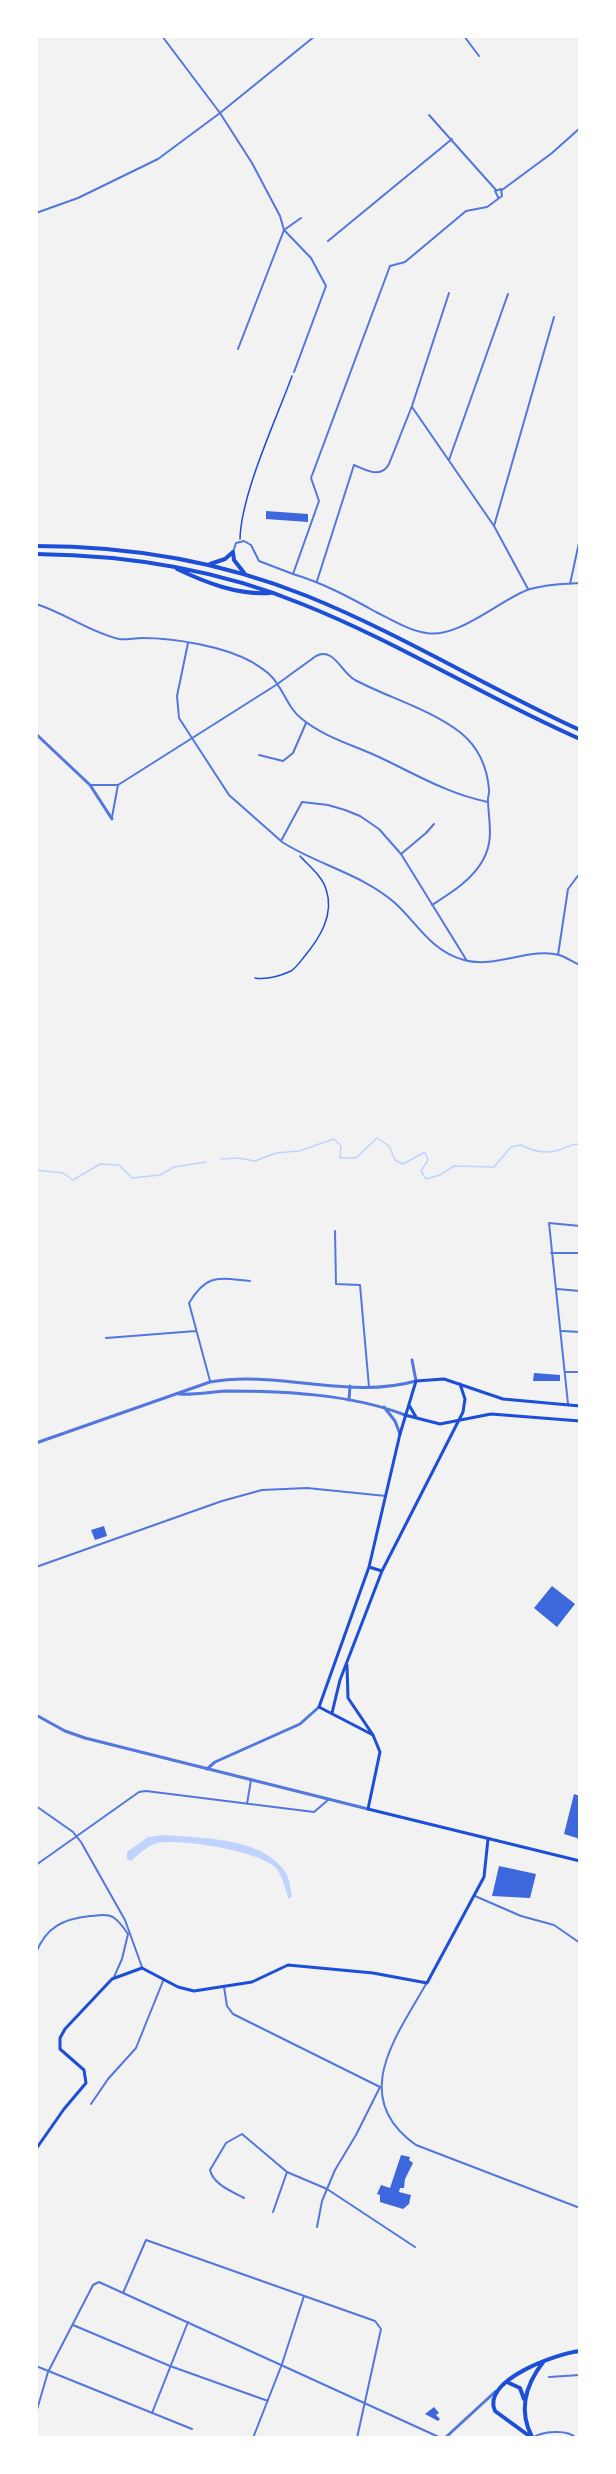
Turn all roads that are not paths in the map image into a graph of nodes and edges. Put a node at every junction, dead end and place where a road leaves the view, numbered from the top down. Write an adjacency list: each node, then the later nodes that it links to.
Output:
1 (162, 36): 5 (street)
2 (315, 36): 5 (street)
3 (464, 36): 4 (street)
4 (479, 56)
5 (220, 113): 12 (street); 14 (street)
6 (429, 115): 8 (street)
7 (580, 128): 10 (street)
8 (452, 139): 9 (street); 15 (street)
9 (496, 190): 10 (street); 11 (street)
10 (502, 190): 11 (street)
11 (498, 197): 30 (street)
12 (36, 213)
13 (301, 218): 14 (street)
14 (284, 230): 19 (street); 20 (street)
15 (328, 241)
16 (449, 293): 21 (street)
17 (508, 294): 22 (street)
18 (555, 316): 23 (street)
19 (238, 349)
20 (294, 372)
21 (412, 406): 22 (street); 32 (street)
22 (449, 460): 23 (street)
23 (494, 526): 35 (street)
24 (580, 538): 34 (street)
25 (36, 546): 28 (main road)
26 (233, 552): 28 (main road); 30 (street); 31 (main road)
27 (36, 554): 29 (main road)
28 (208, 565): 31 (main road)
29 (171, 566): 36 (main road); 36 (main road)
30 (293, 574): 32 (street)
31 (246, 575): 41 (main road)
32 (317, 581): 35 (street)
33 (580, 583): 34 (street)
34 (570, 584): 35 (street)
35 (528, 589)
36 (274, 593): 44 (main road)
37 (36, 604): 38 (street)
38 (188, 643): 39 (street); 43 (street)
39 (276, 685): 40 (street); 43 (street); 48 (street)
40 (306, 723): 45 (street); 48 (street)
41 (580, 730)
42 (36, 734): 46 (street)
43 (191, 738): 47 (street); 51 (street)
44 (580, 739)
45 (259, 755)
46 (90, 785): 47 (street); 49 (street)
47 (118, 785): 49 (street)
48 (488, 802): 54 (street)
49 (112, 819)
50 (434, 824): 52 (street)
51 (281, 841): 52 (street); 56 (street)
52 (401, 854): 54 (street)
53 (580, 873): 55 (street)
54 (432, 905): 56 (street)
55 (558, 954): 56 (street); 57 (street)
56 (467, 961)
57 (580, 964)
58 (580, 1226): 60 (street)
59 (335, 1231): 76 (street)
60 (551, 1253): 61 (street); 63 (street)
61 (580, 1253)
62 (250, 1281): 65 (street)
63 (556, 1289): 64 (street); 66 (street)
64 (580, 1291)
65 (196, 1331): 68 (street); 73 (street)
66 (561, 1331): 67 (street); 70 (street)
67 (580, 1332)
68 (106, 1338)
69 (412, 1360): 72 (street)
70 (565, 1372): 71 (street); 80 (street)
71 (580, 1372)
72 (416, 1381): 74 (main road); 76 (street); 79 (main road)
73 (210, 1382): 75 (street); 77 (street)
74 (460, 1384): 80 (main road); 86 (main road)
75 (350, 1386): 76 (street); 78 (street)
76 (369, 1387)
77 (177, 1394): 78 (street); 88 (street)
78 (349, 1400): 81 (street)
79 (408, 1403): 83 (main road); 84 (main road)
80 (568, 1405): 82 (main road)
81 (382, 1406): 83 (street); 87 (street)
82 (580, 1406)
83 (405, 1415): 84 (main road); 87 (main road)
84 (418, 1419): 86 (main road)
85 (580, 1421): 86 (main road)
86 (459, 1422): 92 (main road)
87 (400, 1434): 89 (main road)
88 (36, 1443)
89 (386, 1496): 90 (street); 91 (main road)
90 (36, 1567)
91 (369, 1567): 92 (main road); 94 (main road)
92 (382, 1571): 93 (main road)
93 (347, 1665): 95 (main road); 97 (main road)
94 (319, 1707): 95 (main road); 98 (street)
95 (332, 1713): 97 (main road)
96 (36, 1715): 98 (street)
97 (373, 1735): 103 (main road)
98 (207, 1769): 99 (street)
99 (251, 1780): 100 (street); 101 (street)
100 (328, 1800): 101 (street); 103 (street)
101 (247, 1804): 104 (street)
102 (36, 1806): 104 (street)
103 (368, 1809): 105 (main road)
104 (76, 1836): 107 (street); 109 (street)
105 (488, 1839): 106 (main road); 108 (main road)
106 (580, 1862)
107 (36, 1865)
108 (475, 1896): 110 (street); 115 (main road)
109 (128, 1934): 111 (street); 112 (street); 113 (street)
110 (580, 1943)
111 (36, 1953)
112 (142, 1968): 113 (main road); 114 (main road)
113 (112, 1979): 119 (main road)
114 (163, 1980): 116 (main road); 118 (street)
115 (427, 1983): 116 (main road); 117 (street)
116 (224, 1987): 117 (street)
117 (380, 2087): 121 (street); 123 (street)
118 (91, 2104)
119 (36, 2149)
120 (287, 2172): 121 (street); 122 (street); 124 (street)
121 (327, 2189): 125 (street); 126 (street)
122 (244, 2198)
123 (580, 2208)
124 (273, 2212)
125 (317, 2227)
126 (415, 2247)
127 (123, 2293): 128 (street); 129 (street); 130 (street)
128 (304, 2296): 133 (street); 143 (street)
129 (188, 2322): 133 (street); 135 (street)
130 (72, 2325): 135 (street); 136 (street)
131 (580, 2351): 132 (main road)
132 (544, 2361): 139 (main road); 141 (main road)
133 (282, 2364): 142 (street); 143 (street)
134 (36, 2366): 136 (street)
135 (170, 2366): 142 (street); 145 (street)
136 (48, 2372): 144 (street); 145 (street)
137 (580, 2375): 138 (street)
138 (549, 2377)
139 (507, 2383): 140 (main road); 141 (main road)
140 (496, 2391): 147 (main road); 151 (street)
141 (525, 2400): 146 (main road)
142 (268, 2401): 149 (street)
143 (366, 2403): 150 (street); 151 (street)
144 (36, 2413)
145 (152, 2413): 148 (street)
146 (523, 2416): 147 (main road); 152 (main road)
147 (511, 2424): 152 (main road)
148 (192, 2429)
149 (253, 2438)
150 (357, 2438)
151 (443, 2438)
152 (532, 2438): 153 (street)
153 (576, 2438)

